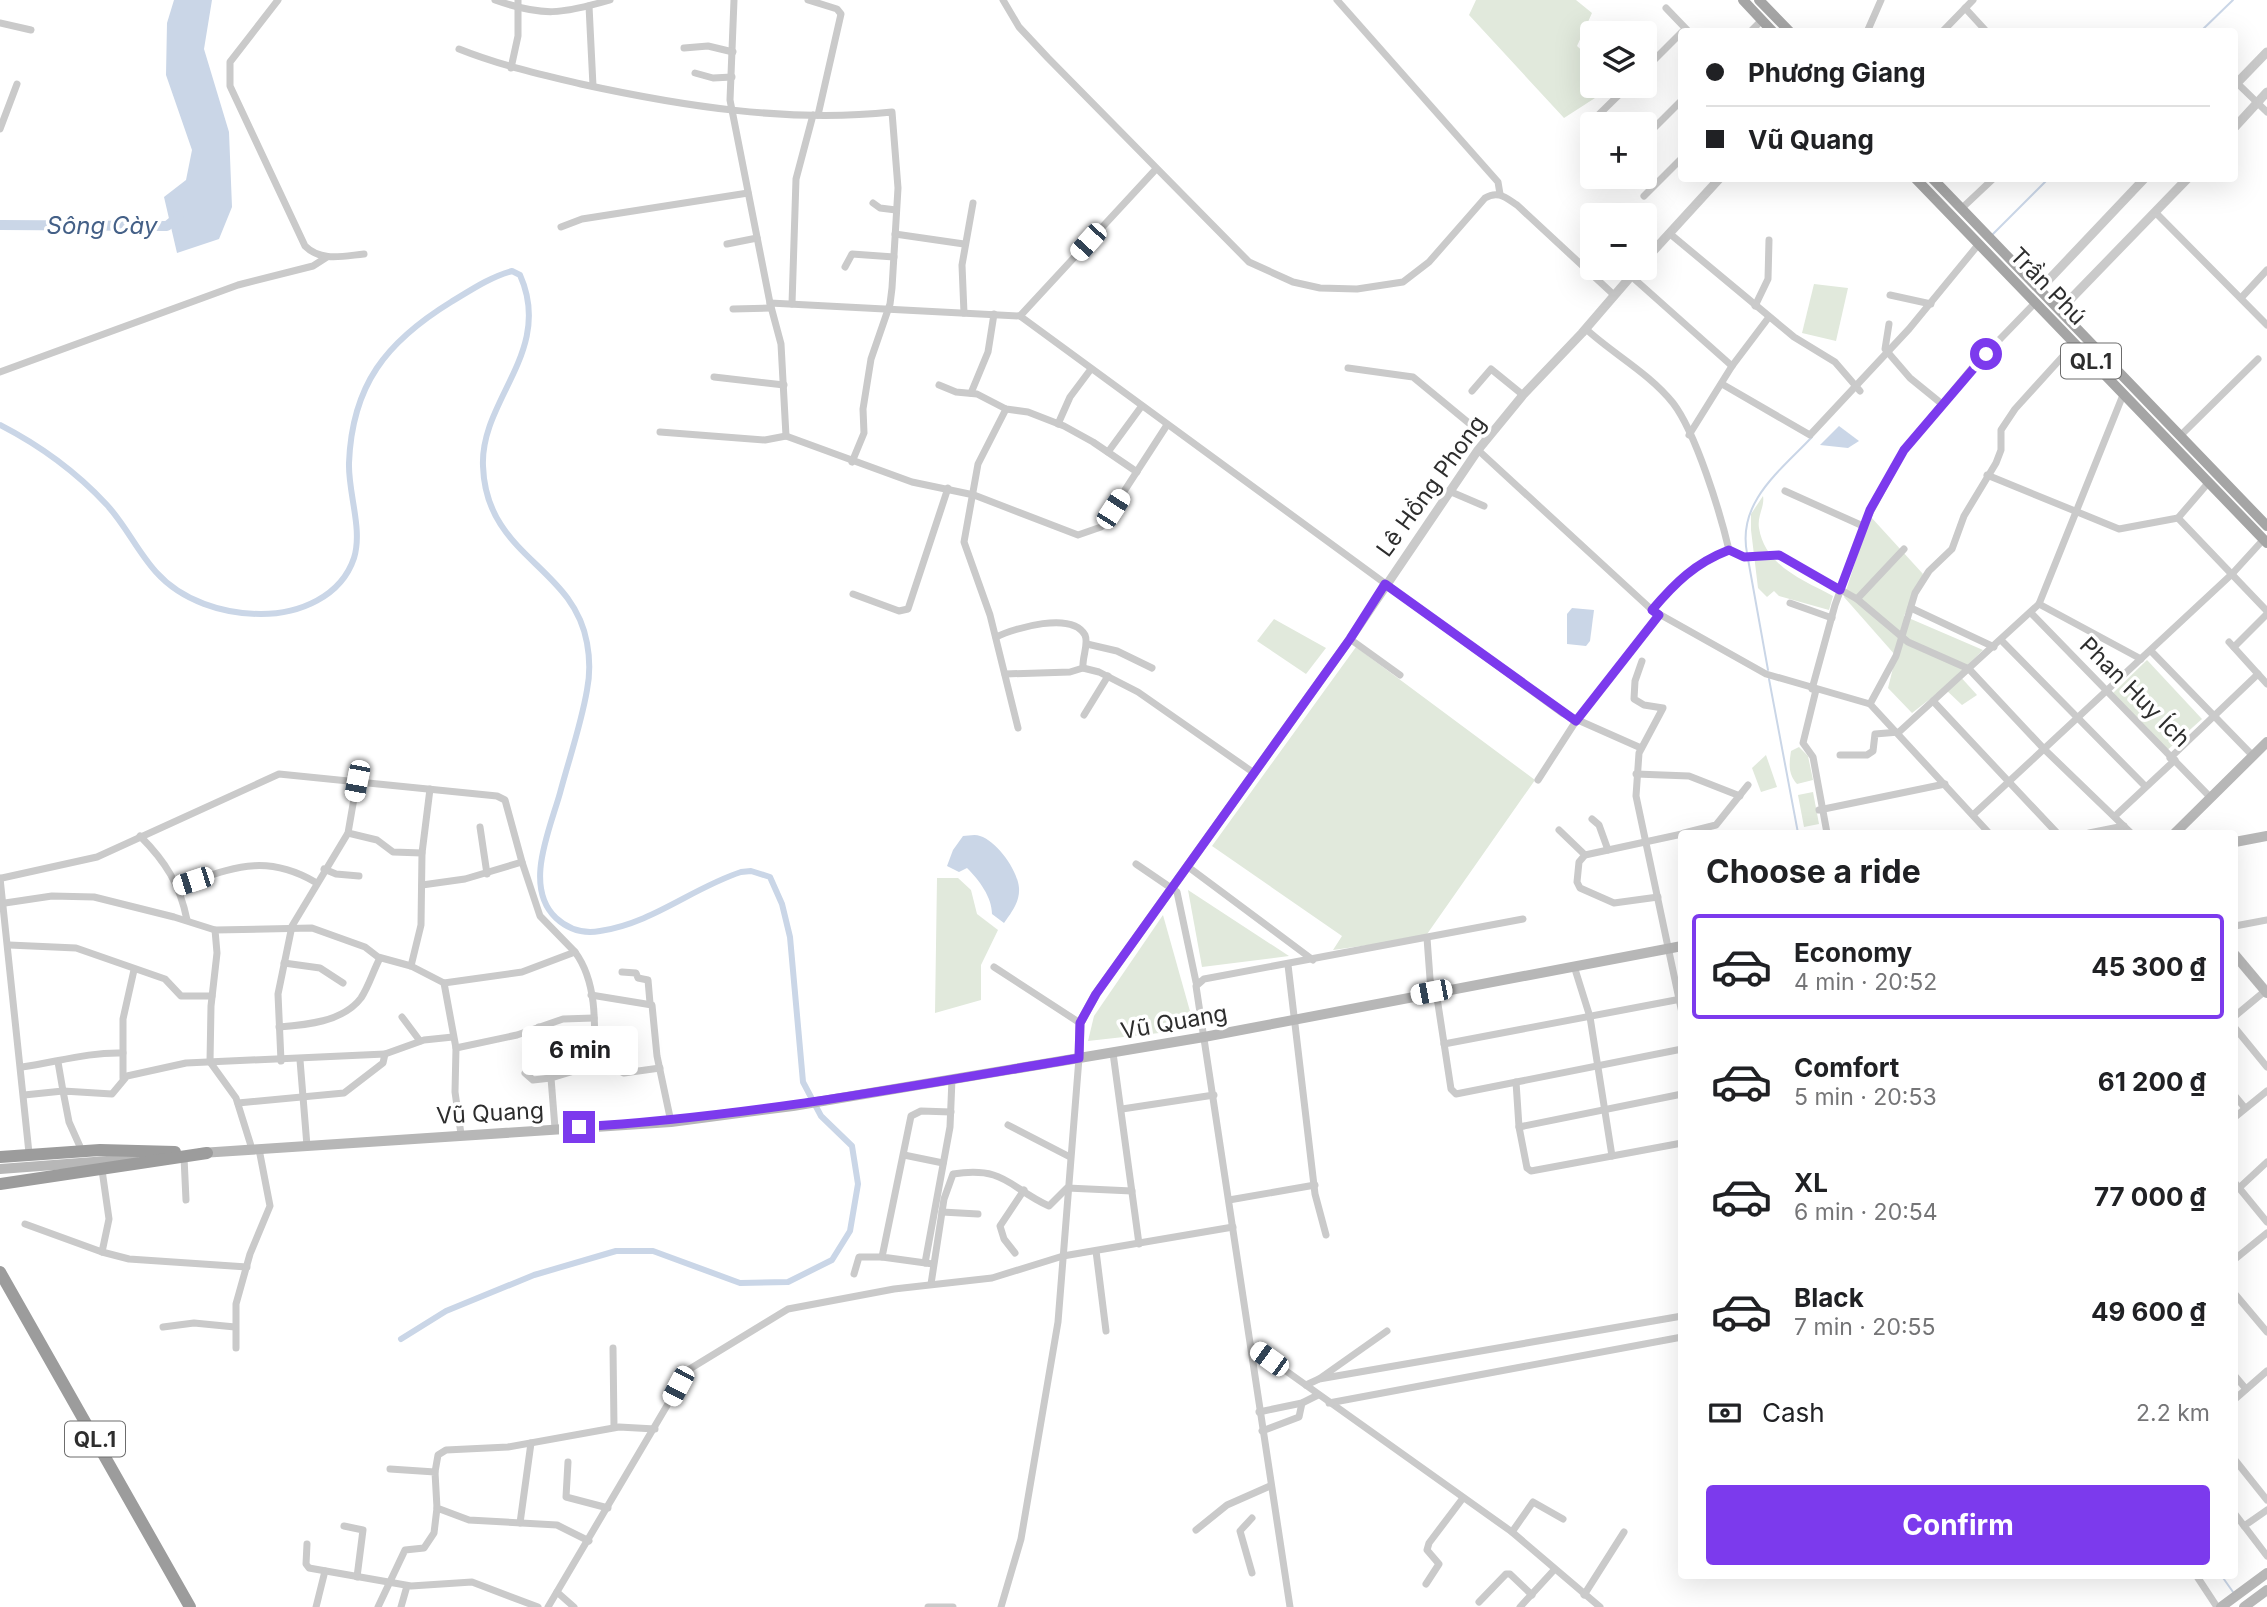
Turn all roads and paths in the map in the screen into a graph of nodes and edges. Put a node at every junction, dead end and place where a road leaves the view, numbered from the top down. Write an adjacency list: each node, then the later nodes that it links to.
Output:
1 (278, 0): 75 (street)
2 (495, 0): 12 (street)
3 (610, 0): 13 (street)
4 (734, 0): 28 (street)
5 (808, 0): 45 (street)
6 (1003, 0): 50 (street)
7 (1336, 0): 58 (street)
8 (1743, 0): 15 (main road)
9 (1759, 0): 20 (main road)
10 (1881, 0): 21 (street)
11 (1968, 3): 22 (street); 23 (street)
12 (518, 4): 13 (street); 31 (street)
13 (589, 6): 36 (street)
14 (1666, 8): 17 (street)
15 (1762, 20): 18 (street); 19 (main road)
16 (0, 23): 24 (street)
17 (1683, 28)
18 (1754, 28)
19 (1769, 28)
20 (1786, 28)
21 (1869, 28)
22 (1945, 28)
23 (1984, 28)
24 (31, 30)
25 (1678, 38): 30 (street)
26 (684, 48): 28 (street)
27 (459, 49): 31 (street)
28 (733, 52): 33 (street)
29 (2267, 52): 34 (street)
30 (1657, 58)
31 (511, 68): 36 (street)
32 (695, 73): 33 (street)
33 (732, 76): 42 (street)
34 (2238, 82)
35 (17, 84): 48 (street)
36 (593, 86): 42 (street)
37 (2238, 86): 40 (street)
38 (2267, 92): 40 (street)
39 (1616, 98): 43 (street)
40 (2258, 102): 44 (street); 46 (street)
41 (1678, 104): 47 (street)
42 (732, 109): 45 (street); 57 (street)
43 (1601, 112)
44 (2267, 112)
45 (815, 115): 62 (street); 85 (street)
46 (2238, 124)
47 (1657, 125)
48 (0, 129)
49 (1678, 162): 59 (street)
50 (1156, 169): 58 (street); 95 (street)
51 (1716, 182): 66 (street)
52 (1919, 182): 72 (main road, Trần Phú / QL.1)
53 (1936, 182): 63 (main road, Trần Phú / QL.1)
54 (1990, 182): 63 (street)
55 (2141, 182): 81 (street)
56 (2184, 182): 64 (street)
57 (748, 193): 65 (street); 68 (street)
58 (1500, 194): 82 (street)
59 (1643, 196)
60 (873, 204): 62 (street)
61 (974, 204): 71 (street)
62 (896, 209): 67 (street)
63 (1961, 209): 81 (main road, Trần Phú / QL.1)
64 (2157, 213): 84 (street); 91 (street)
65 (561, 227)
66 (1670, 233): 73 (street); 89 (street)
67 (895, 234): 71 (street); 76 (street)
68 (757, 238): 70 (street); 88 (street)
69 (1769, 240): 89 (street)
70 (727, 244)
71 (964, 244): 93 (street)
72 (1978, 245): 86 (main road, Trần Phú / QL.1); 87 (street)
73 (1657, 247)
74 (364, 254): 75 (street)
75 (327, 257): 106 (street)
76 (894, 257): 77 (street); 92 (street)
77 (845, 267)
78 (2267, 270): 84 (street)
79 (1627, 280): 82 (street, Lê Hồng Phong)
80 (1637, 280): 103 (street)
81 (2040, 289): 91 (main road, Trần Phú / QL.1)
82 (1614, 295): 99 (street, Lê Hồng Phong)
83 (1890, 295): 87 (street)
84 (2241, 298): 98 (street)
85 (792, 303): 88 (street); 92 (street)
86 (2035, 303): 100 (main road, Trần Phú / QL.1); 116 (street)
87 (1931, 304): 101 (street)
88 (770, 305): 90 (street); 109 (street)
89 (1755, 306): 96 (street)
90 (733, 309)
91 (2060, 310): 124 (main road, Trần Phú / QL.1)
92 (888, 311): 93 (street); 128 (street)
93 (964, 313): 94 (street)
94 (994, 314): 95 (street); 113 (street)
95 (1020, 316): 105 (street)
96 (1769, 317): 103 (street); 111 (street)
97 (1889, 324): 101 (street)
98 (2267, 325)
99 (1586, 329): 114 (street, Lê Hồng Phong); 122 (street)
100 (2074, 344): 115 (main road, Trần Phú / QL.1); 130 (street)
101 (1889, 355): 111 (street); 116 (street)
102 (2258, 359): 124 (street)
103 (1732, 366): 108 (street)
104 (1348, 368): 125 (street)
105 (1091, 369): 117 (street); 119 (street)
106 (0, 372)
107 (714, 377): 109 (street)
108 (1722, 384): 111 (street); 122 (street)
109 (784, 385): 123 (street)
110 (939, 385): 113 (street)
111 (1857, 389)
112 (1472, 391): 114 (street)
113 (971, 393): 118 (street)
114 (1523, 395): 125 (street, Lê Hồng Phong)
115 (2123, 395): 131 (main road, Trần Phú / QL.1); 137 (street)
116 (1941, 404): 139 (street)
117 (1141, 407): 120 (street); 127 (street)
118 (1006, 409): 119 (street); 135 (street)
119 (1058, 424): 127 (street)
120 (1167, 425): 129 (street); 145 (street)
121 (660, 432): 123 (street)
122 (1689, 435): 143 (street)
123 (786, 436): 128 (street)
124 (2180, 436): 140 (main road, Trần Phú / QL.1)
125 (1487, 438): 126 (street, Lê Hồng Phong)
126 (1478, 450): 133 (street, Lê Hồng Phong); 152 (street)
127 (1108, 452): 129 (street)
128 (852, 462): 132 (street)
129 (1137, 472): 135 (street)
130 (1987, 475): 137 (street); 151 (street)
131 (2209, 482): 138 (street); 141 (main road, Trần Phú / QL.1)
132 (947, 488): 135 (street); 147 (street)
133 (1449, 491): 136 (street); 145 (street, Lê Hồng Phong)
134 (1785, 491): 139 (street)
135 (974, 495): 156 (street)
136 (1484, 506)
137 (2077, 513): 138 (street); 150 (street)
138 (2178, 518): 144 (street)
139 (1863, 526): 146 (street)
140 (2267, 526)
141 (2265, 542): 144 (street)
142 (1904, 549): 148 (street)
143 (1729, 550): 146 (street); 152 (street)
144 (2232, 574): 154 (street); 162 (street)
145 (1385, 584): 158 (street, Lê Hồng Phong); 180 (street)
146 (1840, 590): 148 (street); 155 (street)
147 (853, 594)
148 (1857, 599): 157 (street)
149 (1790, 603): 155 (street)
150 (2039, 604): 153 (street); 163 (street)
151 (1911, 608): 157 (street); 161 (street)
152 (1655, 613): 173 (street); 180 (street)
153 (2031, 613): 159 (street); 174 (street, Phan Huy Ích)
154 (2267, 613): 169 (street)
155 (1832, 618): 173 (street)
156 (996, 637): 160 (street); 168 (street)
157 (1902, 638): 167 (street); 176 (street)
158 (1350, 639): 170 (street); 189 (street, Lê Hồng Phong)
159 (2001, 640): 161 (street); 179 (street)
160 (1087, 644): 165 (street); 166 (street)
161 (1994, 647): 167 (street)
162 (2151, 651): 163 (street); 178 (street)
163 (2141, 659): 174 (street)
164 (1642, 661): 184 (street)
165 (1083, 668): 168 (street); 171 (street)
166 (1152, 668)
167 (1969, 669): 175 (street); 185 (street)
168 (1005, 674): 181 (street)
169 (2258, 674): 172 (street); 178 (street)
170 (1400, 675)
171 (1108, 676): 177 (street); 189 (street)
172 (2267, 684)
173 (1814, 689): 176 (street); 200 (street)
174 (2107, 692): 179 (street); 188 (street, Phan Huy Ích)
175 (1933, 701): 182 (street); 193 (street)
176 (1870, 704): 182 (street)
177 (1084, 715)
178 (2214, 715): 187 (street); 188 (street)
179 (2078, 718): 185 (street); 196 (street)
180 (1576, 721): 184 (street); 191 (street)
181 (1018, 727)
182 (1899, 732): 186 (street); 194 (street)
183 (2267, 742): 187 (main road)
184 (1641, 748): 190 (street)
185 (2044, 749): 193 (street); 202 (street)
186 (1840, 755)
187 (2253, 756): 199 (main road)
188 (2172, 759): 196 (street); 199 (street, Phan Huy Ích)
189 (1254, 773): 227 (street, Lê Hồng Phong)
190 (1636, 774): 198 (street); 221 (street)
191 (1538, 780)
192 (357, 781): 197 (street); 216 (street); 218 (street)
193 (2011, 781): 201 (street); 211 (street)
194 (1945, 784): 200 (street); 201 (street)
195 (1748, 785): 198 (street)
196 (2145, 786): 202 (street)
197 (430, 789): 223 (street); 225 (street)
198 (1740, 796): 208 (street)
199 (2211, 798): 203 (main road)
200 (1820, 810): 209 (street)
201 (1974, 814): 210 (street)
202 (2115, 816): 205 (street)
203 (2190, 818): 214 (main road); 215 (main road)
204 (1592, 819): 222 (street)
205 (2124, 826): 212 (street); 213 (street)
206 (480, 827): 229 (street)
207 (1559, 830): 224 (street)
208 (1695, 830)
209 (1826, 830)
210 (1987, 830)
211 (2054, 830)
212 (2104, 830)
213 (2128, 830)
214 (2178, 830)
215 (2188, 830)
216 (348, 833): 223 (street); 228 (street)
217 (1678, 834): 221 (street)
218 (140, 836): 231 (street); 234 (street)
219 (2267, 836): 220 (main road)
220 (2238, 841)
221 (1648, 842): 222 (street); 236 (street)
222 (1608, 850): 224 (street)
223 (422, 853): 233 (street)
224 (1585, 855): 236 (street)
225 (522, 862): 229 (street); 248 (street)
226 (1136, 864): 235 (street)
227 (1187, 866): 235 (street, Lê Hồng Phong); 251 (street)
228 (324, 869): 230 (street); 232 (street)
229 (486, 874): 233 (street)
230 (359, 876)
231 (1, 878): 237 (street)
232 (315, 882): 234 (street); 242 (street)
233 (422, 885): 254 (street)
234 (178, 886): 239 (street)
235 (1172, 887): 259 (street); 274 (street, Lê Hồng Phong)
236 (1658, 897): 247 (street)
237 (5, 903): 239 (street); 245 (street)
238 (1523, 919): 244 (street)
239 (187, 920): 243 (street)
240 (2267, 920): 241 (street)
241 (2238, 925)
242 (292, 926): 243 (street); 249 (street); 252 (street)
243 (215, 930): 266 (street)
244 (1427, 938): 251 (street); 263 (street)
245 (9, 945): 257 (street); 294 (street)
246 (1678, 947): 247 (main road, Vũ Quang)
247 (1667, 948): 255 (main road, Vũ Quang); 262 (street)
248 (575, 953): 261 (street); 265 (street)
249 (380, 958): 254 (street); 275 (street)
250 (2238, 959): 264 (main road)
251 (1313, 960): 253 (street)
252 (284, 963): 260 (street); 275 (street)
253 (1288, 965): 259 (street); 273 (street)
254 (411, 966): 261 (street)
255 (1574, 966): 263 (main road, Vũ Quang); 271 (street)
256 (994, 967): 274 (street)
257 (134, 970): 266 (street); 284 (street)
258 (622, 972): 268 (street)
259 (1199, 982): 279 (street)
260 (343, 983)
261 (444, 983): 278 (street)
262 (1678, 991)
263 (1434, 992): 273 (main road, Vũ Quang); 281 (street)
264 (2266, 992): 269 (street)
265 (591, 995): 268 (street); 272 (street)
266 (212, 996): 291 (street)
267 (1678, 999): 271 (street)
268 (650, 1003): 296 (street)
269 (2238, 1014)
270 (402, 1017): 280 (street)
271 (1590, 1017): 281 (street); 293 (street)
272 (594, 1018): 276 (street); 292 (street)
273 (1294, 1020): 279 (main road, Vũ Quang); 337 (street)
274 (1080, 1023): 287 (street, Lê Hồng Phong)
275 (279, 1027): 289 (street)
276 (539, 1027): 282 (street); 299 (street)
277 (2238, 1032): 295 (street)
278 (453, 1037): 280 (street); 282 (street)
279 (1204, 1037): 285 (main road, Vũ Quang); 304 (street)
280 (420, 1041): 286 (street)
281 (1444, 1044): 301 (street)
282 (456, 1048): 319 (street)
283 (1678, 1050): 293 (street)
284 (123, 1052): 290 (street); 298 (street)
285 (1113, 1053): 287 (main road, Vũ Quang); 311 (street)
286 (385, 1054): 288 (street); 307 (street)
287 (1079, 1058): 300 (main road, Vũ Quang); 330 (street)
288 (300, 1060): 289 (street); 307 (street)
289 (281, 1061): 291 (street)
290 (58, 1062): 294 (street); 302 (street)
291 (210, 1062): 298 (street); 309 (street)
292 (594, 1065): 296 (street); 299 (street)
293 (1598, 1065): 301 (street); 312 (street)
294 (22, 1067): 305 (street)
295 (2267, 1067)
296 (660, 1068): 315 (street)
297 (525, 1073): 299 (street)
298 (123, 1078): 302 (street)
299 (551, 1078): 318 (street)
300 (952, 1079): 313 (street); 315 (main road, Vũ Quang)
301 (1516, 1082): 317 (street)
302 (63, 1091): 305 (street); 323 (street)
303 (2267, 1091): 310 (street)
304 (1214, 1094): 311 (street); 343 (street)
305 (24, 1095): 324 (street)
306 (1678, 1095): 312 (street)
307 (304, 1098): 309 (street); 321 (street)
308 (2238, 1100): 310 (street)
309 (238, 1103): 322 (street)
310 (2245, 1108): 314 (street)
311 (1122, 1109): 341 (street)
312 (1603, 1111): 317 (street); 327 (street)
313 (951, 1112): 326 (street); 332 (street)
314 (2238, 1114)
315 (671, 1122): 318 (main road, Vũ Quang)
316 (1008, 1125): 330 (street)
317 (1519, 1127): 327 (street)
318 (555, 1128): 319 (main road, Vũ Quang)
319 (461, 1134): 321 (main road, Vũ Quang)
320 (1678, 1144): 327 (street)
321 (307, 1146): 322 (main road, Vũ Quang)
322 (255, 1149): 325 (main road, Vũ Quang); 359 (street)
323 (82, 1151): 324 (highway); 325 (highway)
324 (29, 1153): 328 (highway)
325 (207, 1153): 329 (highway); 333 (main road, Vũ Quang)
326 (904, 1155): 332 (street); 356 (street)
327 (1612, 1156)
328 (0, 1157)
329 (184, 1157): 334 (highway); 342 (street)
330 (1070, 1157): 339 (street)
331 (2267, 1162): 336 (street)
332 (943, 1163): 358 (street)
333 (0, 1169)
334 (102, 1170): 335 (highway); 353 (street)
335 (0, 1184)
336 (2238, 1184)
337 (1315, 1185): 343 (street); 350 (street)
338 (2238, 1186): 346 (street)
339 (1067, 1188): 340 (street); 341 (street); 355 (street)
340 (1024, 1190): 344 (street); 354 (street)
341 (1132, 1191): 351 (street)
342 (186, 1200)
343 (1229, 1200): 348 (street)
344 (942, 1212): 345 (street); 358 (street)
345 (978, 1214)
346 (2267, 1222)
347 (25, 1224): 353 (street)
348 (1233, 1227): 351 (street); 371 (street)
349 (2267, 1233): 357 (street)
350 (1326, 1235)
351 (1139, 1244): 352 (street)
352 (1096, 1251): 355 (street); 367 (street)
353 (102, 1252): 359 (street)
354 (1015, 1253)
355 (1063, 1256): 362 (street); 434 (street)
356 (882, 1257): 358 (street); 361 (street)
357 (2238, 1257)
358 (929, 1263): 362 (street)
359 (247, 1267): 366 (street)
360 (0, 1272): 425 (highway, QL.1)
361 (854, 1274)
362 (931, 1284): 385 (street)
363 (2238, 1298): 369 (street)
364 (1678, 1316): 375 (street)
365 (163, 1327): 366 (street)
366 (235, 1327): 372 (street)
367 (1106, 1331)
368 (1387, 1331): 375 (street)
369 (2267, 1332)
370 (1678, 1338): 381 (street)
371 (1251, 1346): 377 (street); 383 (street)
372 (236, 1348)
373 (613, 1348): 384 (street)
374 (2265, 1377): 378 (street)
375 (1319, 1379): 377 (street)
376 (2238, 1380): 378 (street)
377 (1306, 1385): 379 (street)
378 (2246, 1389): 380 (street)
379 (1318, 1395): 381 (street); 382 (street)
380 (2238, 1396)
381 (1329, 1402): 393 (street)
382 (1302, 1403): 383 (street); 386 (street)
383 (1259, 1412): 386 (street)
384 (614, 1427): 385 (street); 387 (street)
385 (654, 1429): 396 (street)
386 (1262, 1431): 392 (street)
387 (531, 1443): 391 (street); 401 (street)
388 (568, 1462): 396 (street)
389 (2238, 1464): 394 (street)
390 (390, 1469): 391 (street)
391 (435, 1472): 395 (street)
392 (1270, 1486): 404 (street); 435 (street)
393 (1463, 1498): 405 (street); 417 (street)
394 (2267, 1500)
395 (437, 1508): 401 (street); 416 (street)
396 (608, 1508): 407 (street)
397 (2267, 1510): 403 (street)
398 (1252, 1518): 412 (street)
399 (2238, 1518): 403 (street)
400 (1563, 1519): 405 (street)
401 (520, 1523): 407 (street)
402 (344, 1525): 414 (street)
403 (2244, 1526): 409 (street)
404 (1196, 1530)
405 (1513, 1532): 410 (street)
406 (1624, 1532): 422 (street)
407 (589, 1541): 420 (street)
408 (307, 1544): 411 (street)
409 (2267, 1556)
410 (1554, 1570): 421 (street); 422 (street)
411 (325, 1571): 414 (street); 426 (street)
412 (1252, 1573)
413 (2267, 1573): 424 (main road)
414 (357, 1577): 416 (street)
415 (2200, 1579): 424 (street)
416 (391, 1582): 418 (street); 427 (street)
417 (1426, 1584)
418 (407, 1586): 428 (street); 429 (street)
419 (2267, 1590): 438 (main road)
420 (557, 1592): 430 (street); 431 (street)
421 (1532, 1595): 423 (street); 436 (street)
422 (1584, 1595): 437 (street)
423 (1479, 1602)
424 (2223, 1605)
425 (190, 1607)
426 (316, 1607)
427 (378, 1607)
428 (401, 1607)
429 (538, 1607)
430 (548, 1607)
431 (574, 1607)
432 (928, 1607): 433 (street)
433 (953, 1607)
434 (1001, 1607)
435 (1290, 1607)
436 (1520, 1607)
437 (1600, 1607)
438 (2244, 1607)

